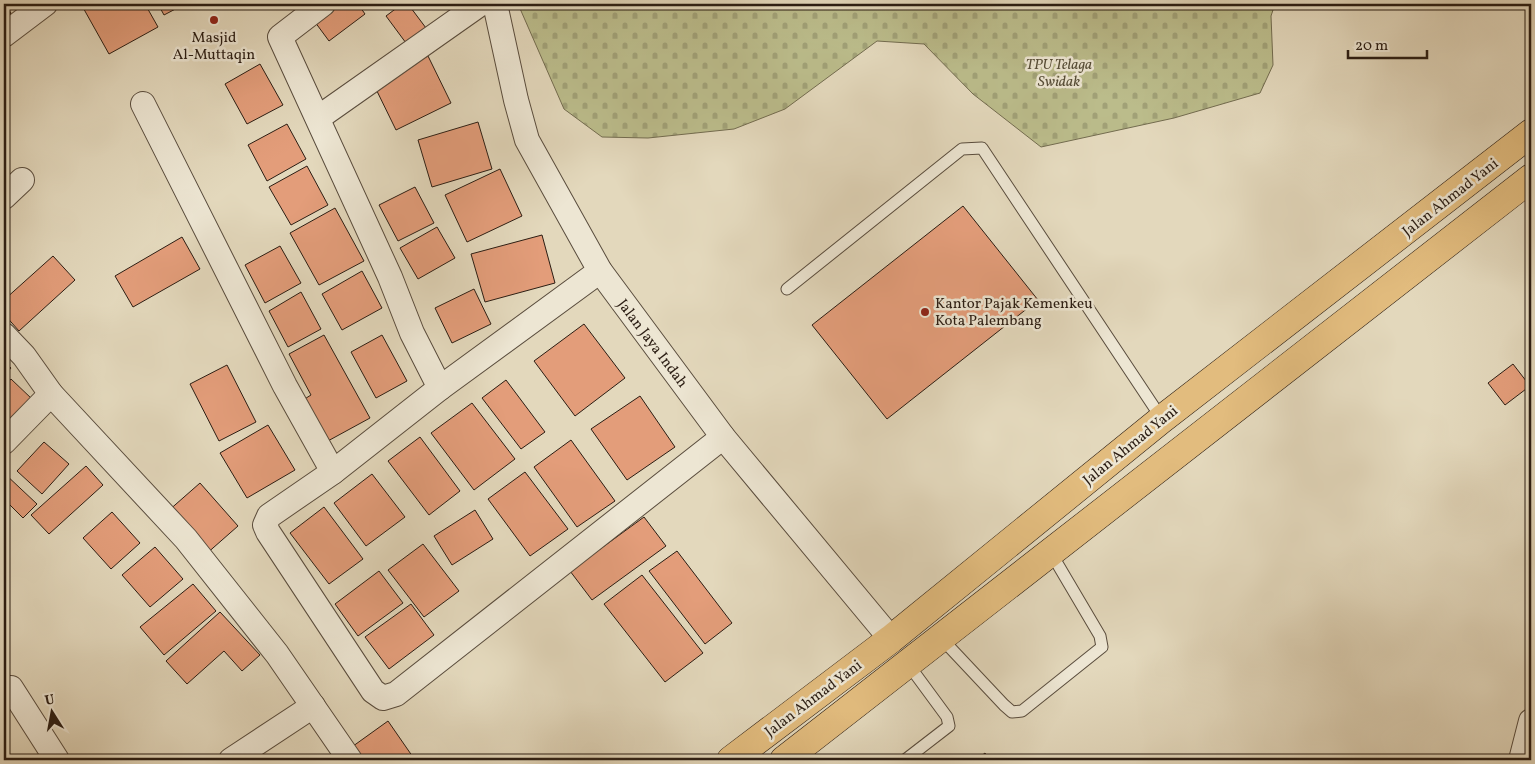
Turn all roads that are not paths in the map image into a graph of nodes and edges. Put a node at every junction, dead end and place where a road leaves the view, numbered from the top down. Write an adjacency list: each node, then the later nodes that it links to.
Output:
1 (45, 4): 5 (street)
2 (323, 4): 7 (street)
3 (480, 4): 7 (street)
4 (496, 4): 12 (street, Jalan Jaya Indah)
5 (4, 35)
6 (143, 104): 20 (street)
7 (318, 118): 15 (street)
8 (1531, 133): 17 (highway, Jalan Ahmad Yani)
9 (1531, 178): 21 (highway, Jalan Ahmad Yani)
10 (22, 180): 11 (street)
11 (4, 197)
12 (600, 271): 15 (street); 18 (street, Jalan Jaya Indah)
13 (787, 289): 17 (lane)
14 (4, 335): 16 (street)
15 (440, 388): 20 (street)
16 (51, 394): 19 (street); 26 (street)
17 (1162, 419): 23 (highway, Jalan Ahmad Yani)
18 (723, 437): 20 (street); 23 (street, Jalan Jaya Indah)
19 (4, 442)
20 (333, 472)
21 (1050, 553): 22 (highway, Jalan Ahmad Yani); 22 (lane)
22 (941, 638): 24 (highway, Jalan Ahmad Yani)
23 (890, 639): 31 (highway, Jalan Ahmad Yani)
24 (908, 664): 32 (highway, Jalan Ahmad Yani); 33 (lane)
25 (11, 688): 28 (street)
26 (313, 706): 29 (street); 30 (street)
27 (1531, 721): 34 (street)
28 (57, 760)
29 (231, 760)
30 (350, 760)
31 (731, 760)
32 (784, 760)
33 (905, 760)
34 (1521, 760)

